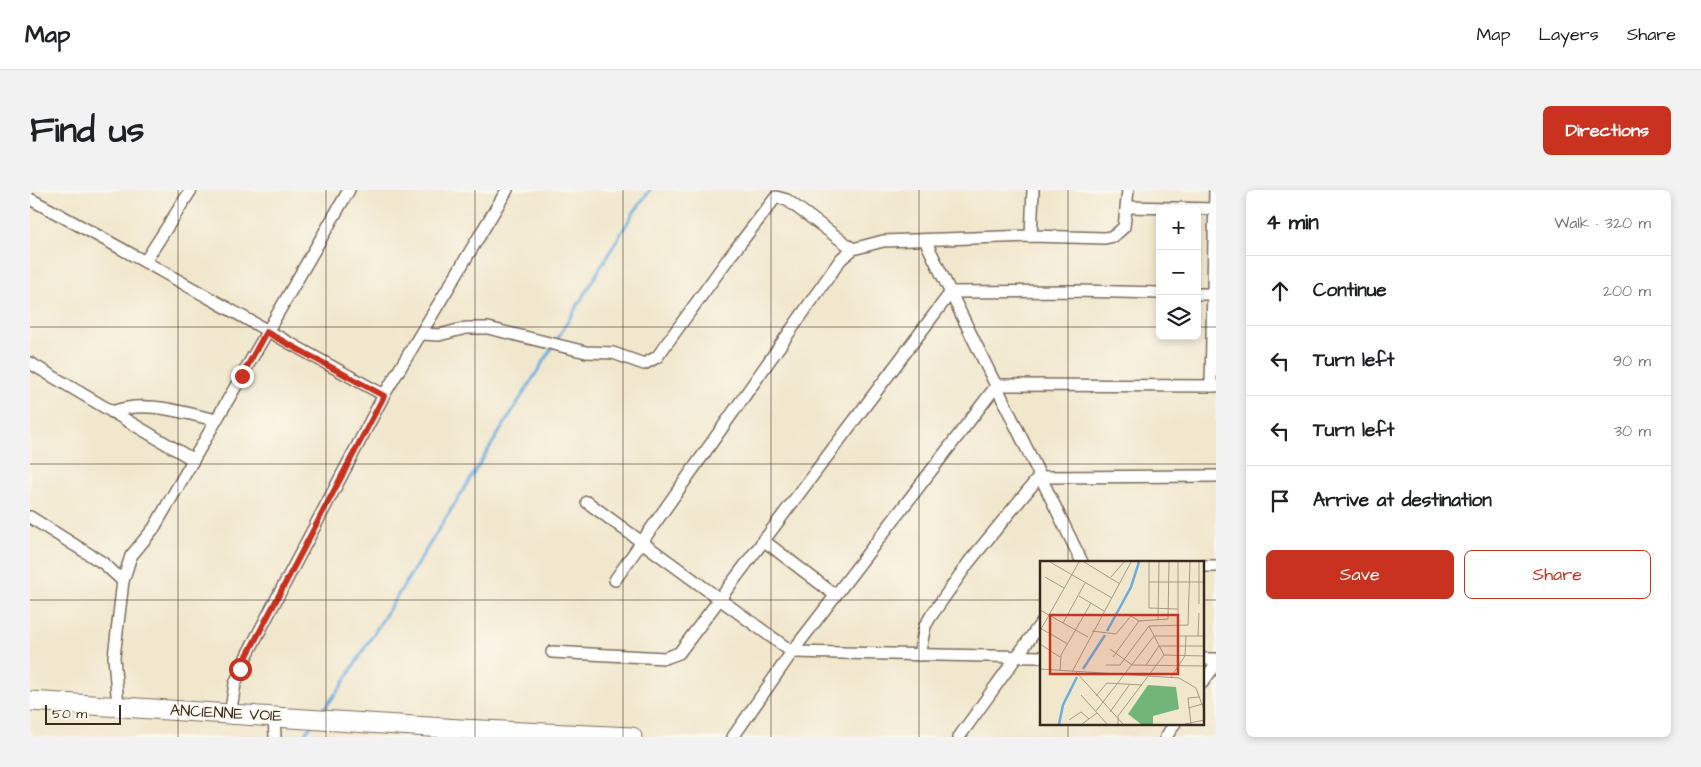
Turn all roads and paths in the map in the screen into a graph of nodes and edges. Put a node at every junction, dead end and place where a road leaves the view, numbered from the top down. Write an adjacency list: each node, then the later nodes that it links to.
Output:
1 (191, 190): 13 (street)
2 (349, 190): 18 (street)
3 (507, 190): 19 (street)
4 (1033, 190): 10 (street)
5 (1128, 190): 8 (street)
6 (1215, 190): 9 (street)
7 (30, 199): 13 (street)
8 (1128, 208): 9 (street); 10 (street)
9 (1215, 209): 17 (street)
10 (1031, 236): 11 (street)
11 (926, 240): 12 (street); 14 (street)
12 (853, 249): 19 (street); 32 (street)
13 (146, 260): 18 (street)
14 (951, 292): 15 (street); 21 (street); 31 (street)
15 (1156, 293)
16 (1201, 294): 17 (street)
17 (1215, 294): 22 (street)
18 (266, 332): 23 (street); 25 (street)
19 (423, 334): 23 (street)
20 (30, 363): 24 (street)
21 (997, 384): 22 (street); 28 (street); 36 (street)
22 (1214, 386)
23 (384, 396): 48 (street)
24 (112, 412): 25 (street); 26 (street)
25 (216, 420): 26 (street)
26 (192, 459): 35 (street)
27 (1216, 476): 28 (street)
28 (1039, 477): 33 (street); 41 (street)
29 (587, 502): 32 (street)
30 (30, 516): 35 (street)
31 (763, 540): 36 (street); 37 (street)
32 (641, 541): 34 (street); 37 (street)
33 (1081, 561)
34 (615, 580)
35 (123, 581): 47 (street)
36 (836, 595): 40 (street)
37 (718, 600): 39 (street); 40 (street)
38 (1040, 623): 42 (street)
39 (552, 652)
40 (792, 652): 41 (street); 54 (street)
41 (919, 654): 42 (street)
42 (1016, 657): 43 (street); 55 (street)
43 (1040, 657)
44 (1216, 664): 45 (street)
45 (1204, 680)
46 (30, 701): 47 (main road, ANCIENNE VOIE)
47 (118, 706): 48 (main road, ANCIENNE VOIE)
48 (230, 715): 49 (main road, ANCIENNE VOIE)
49 (274, 715): 51 (main road, ANCIENNE VOIE); 52 (street)
50 (1174, 724): 56 (street)
51 (459, 733): 53 (main road, ANCIENNE VOIE)
52 (275, 737)
53 (632, 737)
54 (733, 737)
55 (959, 737)
56 (1166, 737)

